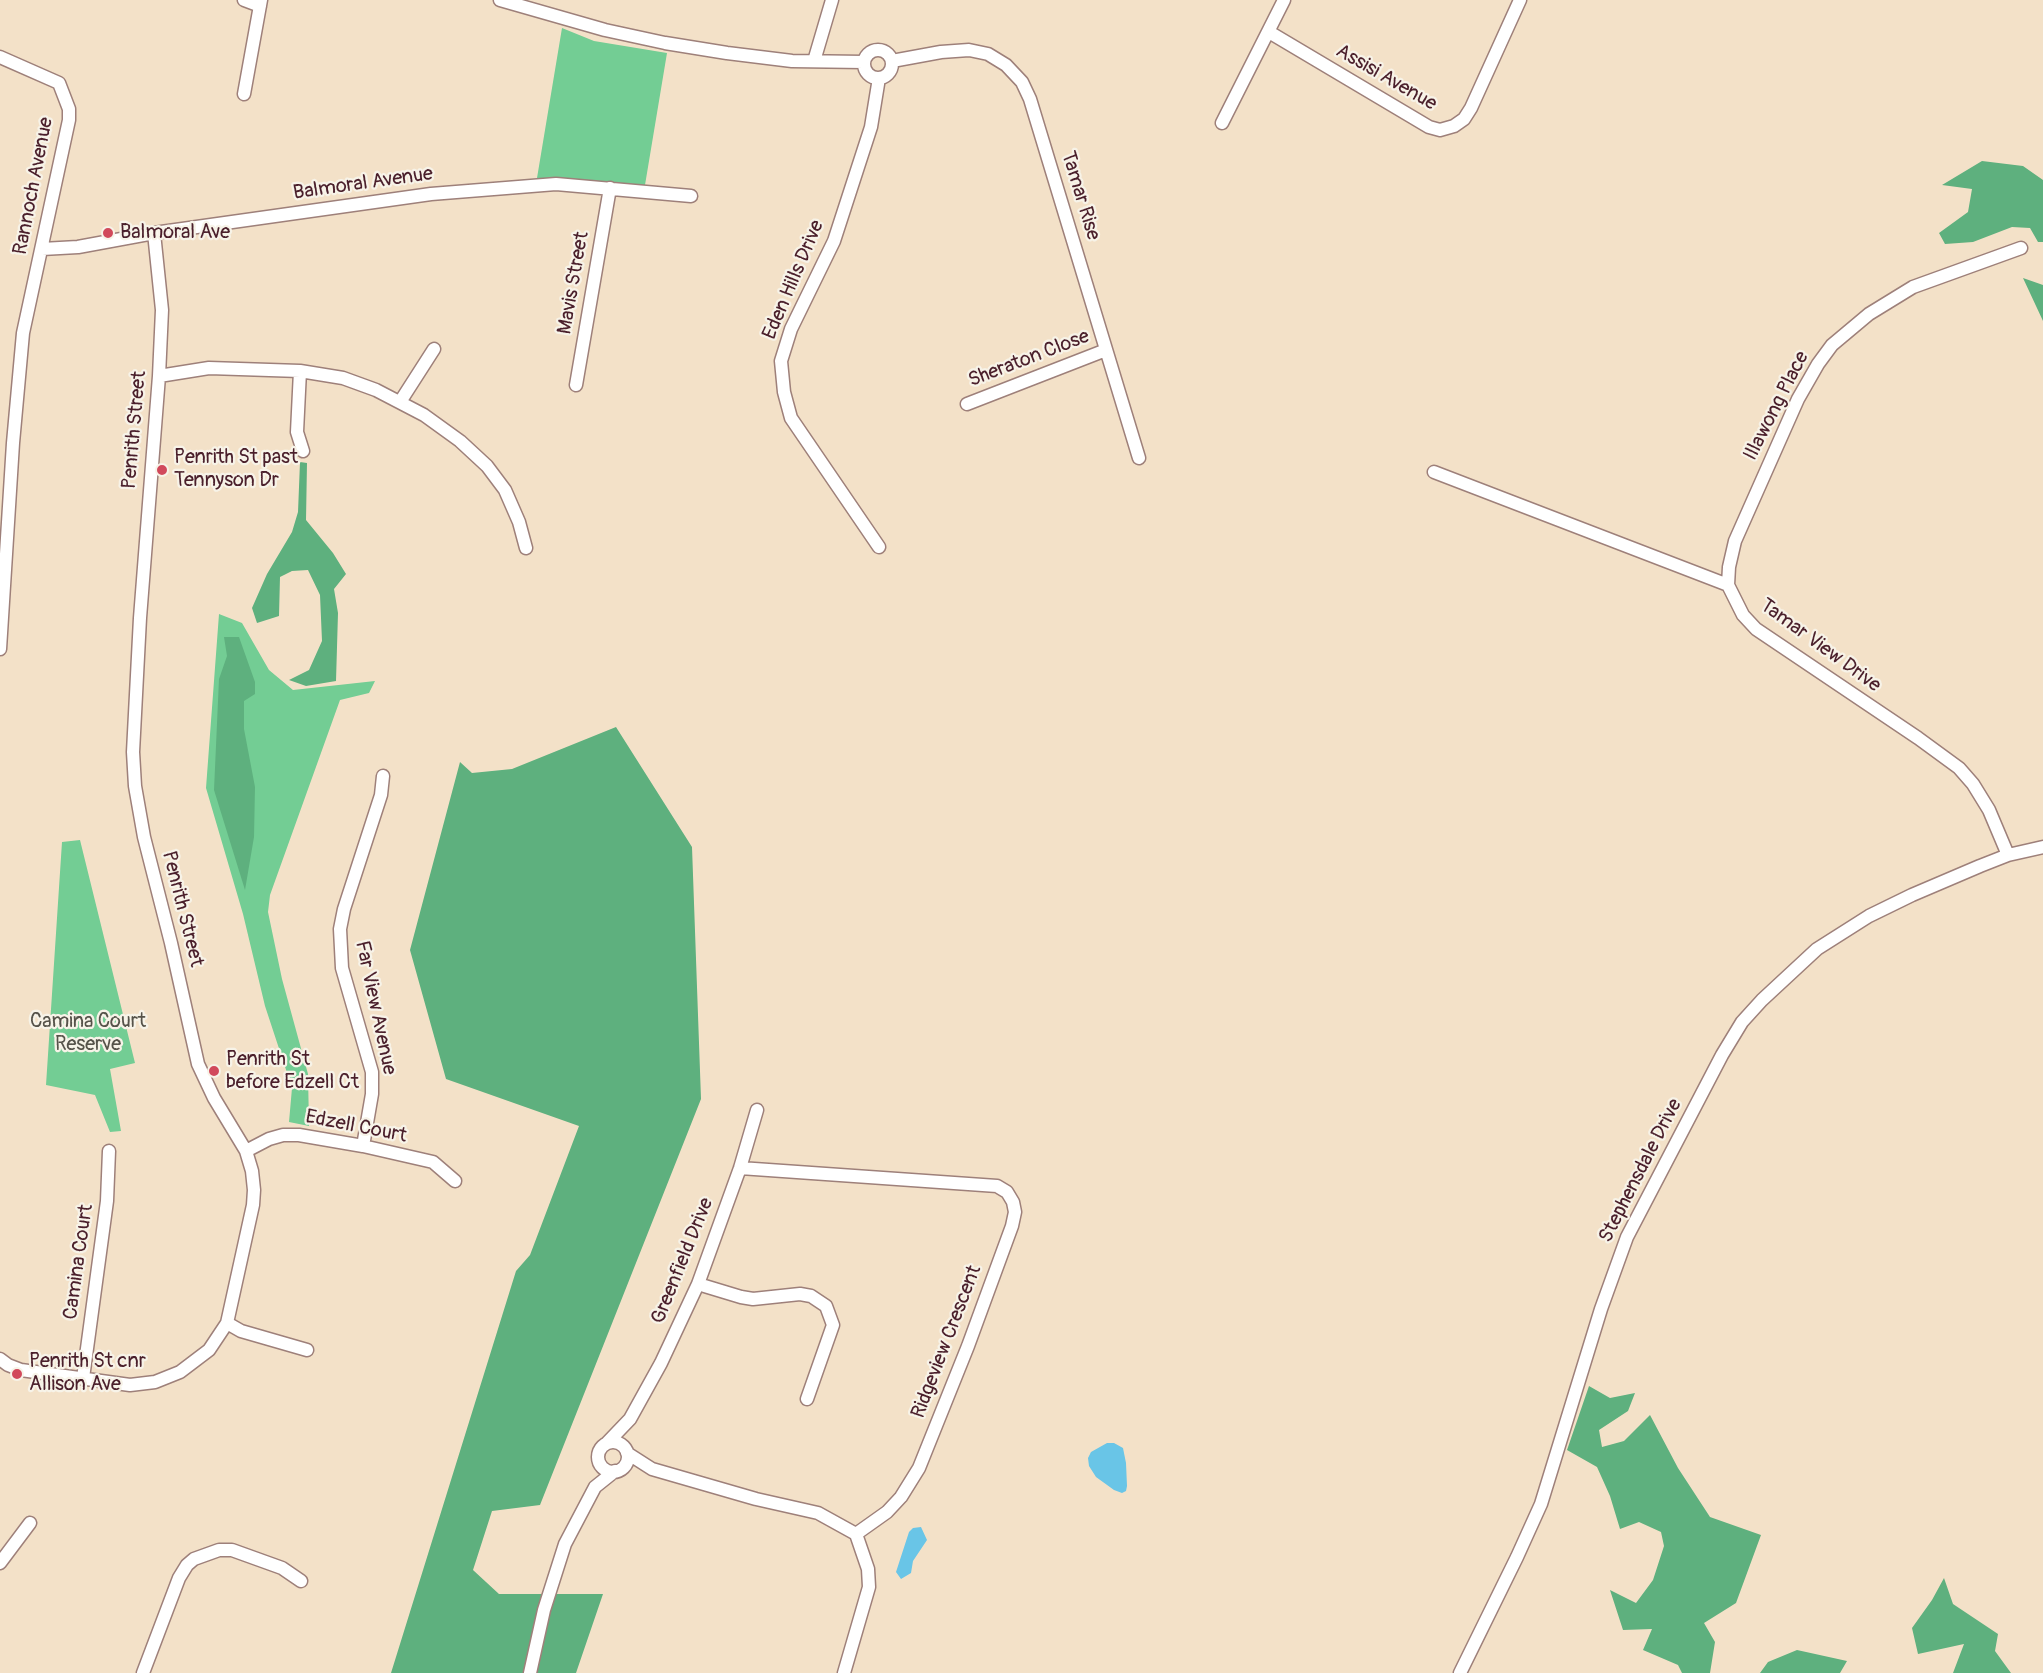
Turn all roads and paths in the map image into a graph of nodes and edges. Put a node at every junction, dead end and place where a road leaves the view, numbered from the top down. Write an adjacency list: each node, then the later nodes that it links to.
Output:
1 (244, 0): 6 (street)
2 (500, 0): 10 (street)
3 (832, 0): 10 (street)
4 (1284, 0): 7 (street)
5 (1520, 0): 7 (street, Assisi Avenue)
6 (261, 3): 13 (street)
7 (1269, 32): 14 (street)
8 (0, 57): 19 (street, Rannoch Avenue)
9 (892, 61): 11 (street); 12 (street); 21 (street, Tamar Rise)
10 (814, 62): 11 (street)
11 (864, 62): 12 (street)
12 (879, 78): 30 (street, Eden Hills Drive)
13 (244, 94)
14 (1222, 123)
15 (610, 188): 16 (street, Balmoral Avenue); 17 (street, Balmoral Avenue); 24 (street, Mavis Street)
16 (691, 196)
17 (154, 233): 19 (street, Balmoral Avenue); 23 (street, Penrith Street)
18 (2021, 248): 32 (street, Illawong Place)
19 (42, 249): 33 (street, Rannoch Avenue)
20 (434, 349): 25 (street)
21 (1106, 350): 26 (street, Sheraton Close); 28 (street, Tamar Rise)
22 (300, 371): 23 (street); 25 (street); 27 (street)
23 (159, 376): 39 (street, Penrith Street)
24 (576, 385)
25 (400, 402): 31 (street)
26 (967, 404)
27 (303, 451)
28 (1139, 458)
29 (1434, 472): 32 (street)
30 (879, 547)
31 (526, 548)
32 (1728, 585): 36 (street, Tamar View Drive)
33 (0, 649)
34 (383, 776): 38 (street, Far View Avenue)
35 (2043, 847): 36 (street, Stephensdale Drive)
36 (2008, 855): 63 (street, Stephensdale Drive)
37 (757, 1110): 41 (street, Greenfield Drive)
38 (363, 1146): 39 (street, Edzell Court); 42 (street, Edzell Court)
39 (246, 1150): 44 (street, Penrith Street)
40 (109, 1151): 47 (street, Camina Court)
41 (740, 1168): 43 (street, Greenfield Drive); 57 (street, Ridgeview Crescent)
42 (455, 1180)
43 (698, 1284): 48 (street); 49 (street, Greenfield Drive)
44 (227, 1323): 45 (street); 47 (street, Penrith Street)
45 (307, 1350)
46 (0, 1359): 47 (street, Penrith Street)
47 (83, 1378)
48 (807, 1399)
49 (630, 1419): 50 (street, Greenfield Drive); 51 (street, Greenfield Drive)
50 (607, 1443): 51 (street); 52 (street)
51 (627, 1451): 53 (street); 54 (street)
52 (598, 1458): 54 (street); 55 (street)
53 (652, 1469): 54 (street); 57 (street)
54 (617, 1471): 55 (street)
55 (595, 1487): 61 (street)
56 (30, 1522): 58 (street)
57 (856, 1534): 62 (street)
58 (0, 1563)
59 (301, 1581): 60 (street)
60 (143, 1673)
61 (530, 1673)
62 (844, 1673)
63 (1460, 1673)

